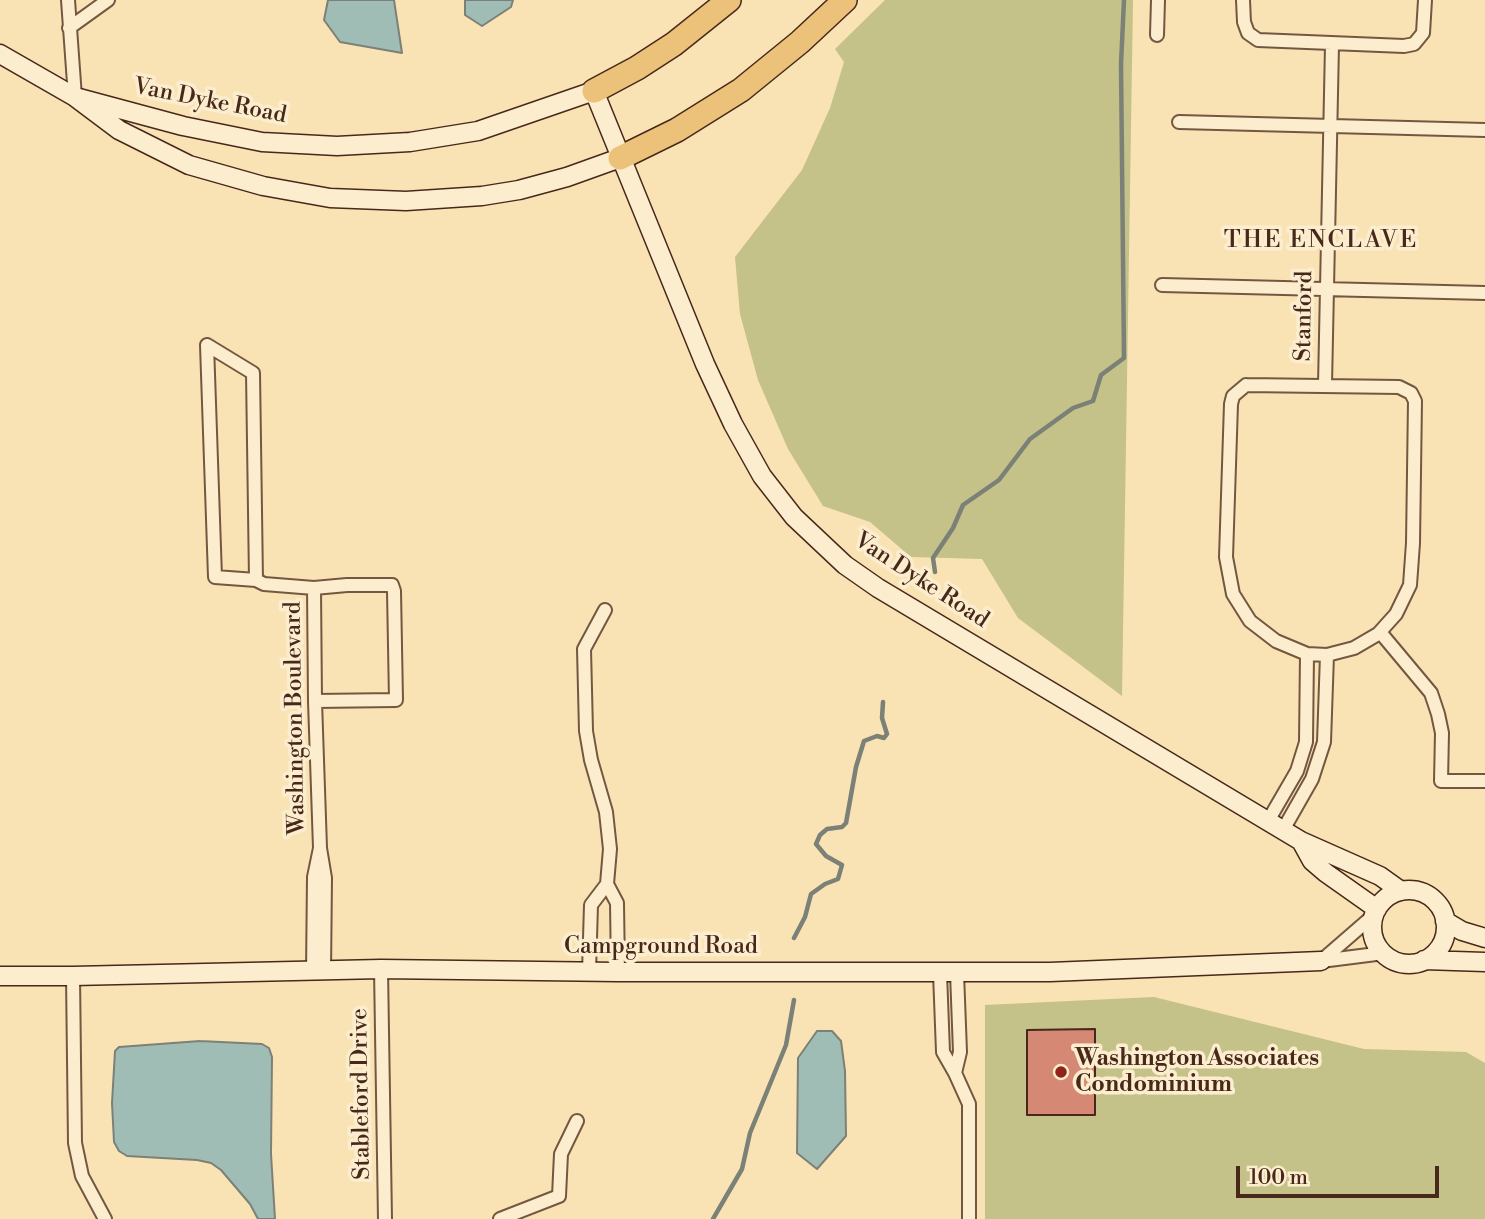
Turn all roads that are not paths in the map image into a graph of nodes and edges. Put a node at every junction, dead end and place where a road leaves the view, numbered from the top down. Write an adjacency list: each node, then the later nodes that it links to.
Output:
1 (68, 0): 8 (street)
2 (108, 0): 8 (street)
3 (729, 0): 12 (highway)
4 (845, 0): 17 (highway)
5 (1158, 0): 9 (street)
6 (1243, 0): 10 (street)
7 (1425, 0): 10 (street)
8 (69, 29): 13 (street)
9 (1157, 36)
10 (1332, 45): 15 (street, Stanford)
11 (0, 54): 13 (street, Van Dyke Road)
12 (594, 91): 13 (street, Van Dyke Road); 17 (street, Van Dyke Road)
13 (75, 97): 17 (street, Van Dyke Road)
14 (1179, 122): 15 (street)
15 (1331, 126): 16 (street); 19 (street, Stanford)
16 (1485, 130)
17 (620, 158): 30 (street, Van Dyke Road)
18 (1161, 285): 19 (street)
19 (1326, 290): 20 (street); 21 (street, Stanford)
20 (1485, 293)
21 (1325, 385): 25 (street); 26 (street, Stanford)
22 (256, 580): 22 (street); 23 (street)
23 (314, 588): 28 (street, Washington Boulevard); 28 (street)
24 (605, 610): 32 (street)
25 (1380, 632): 27 (street); 29 (street)
26 (1307, 654): 27 (street, Stanford); 30 (street)
27 (1327, 655): 30 (street)
28 (315, 701): 42 (street, Washington Boulevard)
29 (1485, 781)
30 (1275, 826): 31 (street, Van Dyke Road)
31 (1301, 841): 33 (street, Van Dyke Road); 34 (street, Van Dyke Road)
32 (607, 884): 43 (street); 44 (street)
33 (1401, 891): 34 (street); 35 (street)
34 (1376, 912): 37 (street); 39 (street)
35 (1446, 921): 36 (street); 38 (street)
36 (1485, 938)
37 (1384, 953): 38 (street); 39 (street, Campground Road)
38 (1424, 960): 40 (street)
39 (1321, 961): 45 (street, Campground Road)
40 (1485, 961)
41 (381, 969): 42 (street, Campground Road); 43 (street, Campground Road); 53 (street, Stableford Drive)
42 (318, 972): 47 (street, Campground Road)
43 (589, 972): 44 (street, Campground Road)
44 (618, 972): 45 (street, Campground Road)
45 (948, 973): 48 (street); 49 (street)
46 (0, 976): 47 (street, Campground Road)
47 (74, 976): 52 (street)
48 (941, 1018): 49 (street); 50 (street)
49 (959, 1018): 50 (street)
50 (955, 1073): 55 (street)
51 (577, 1121): 54 (street)
52 (105, 1219)
53 (385, 1219)
54 (500, 1219)
55 (969, 1219)

